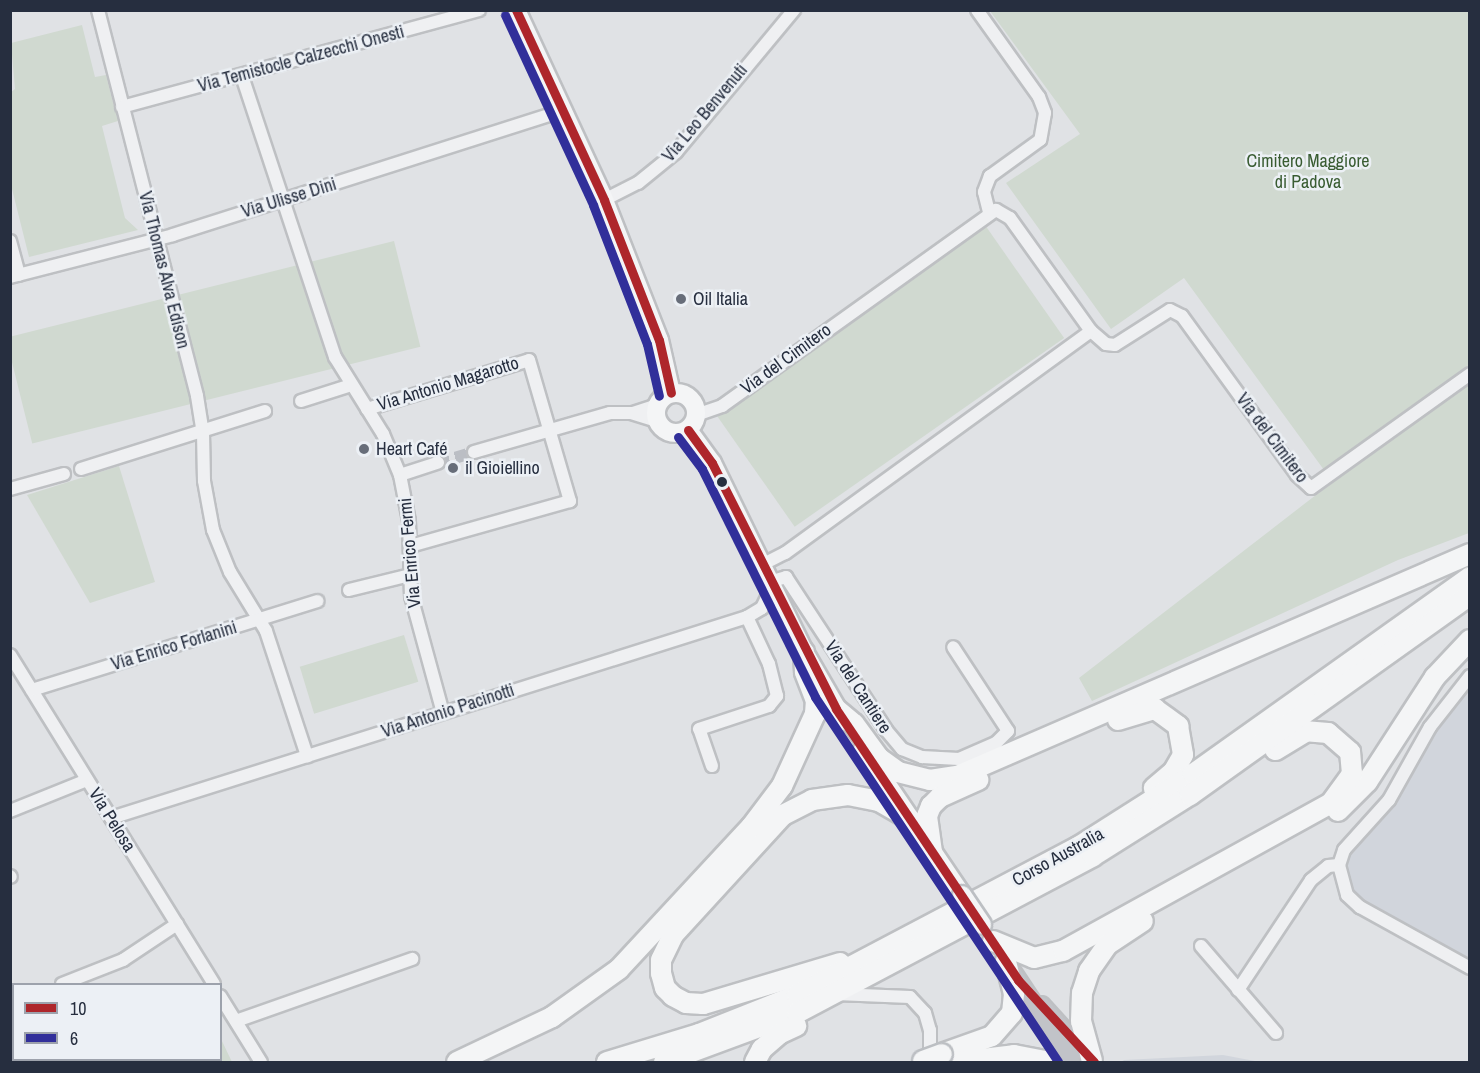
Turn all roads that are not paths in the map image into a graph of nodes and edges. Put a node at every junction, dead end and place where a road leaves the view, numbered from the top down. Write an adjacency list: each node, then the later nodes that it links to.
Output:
1 (98, 10): 7 (street, Via Thomas Alva Edison)
2 (479, 10): 6 (street, Via Temistocle Calzecchi Onesti)
3 (516, 10): 8 (main road)
4 (794, 10): 10 (street, Via Leo Benvenuti)
5 (976, 10): 11 (street)
6 (245, 75): 7 (street, Via Temistocle Calzecchi Onesti); 9 (street, Via Enrico Fermi)
7 (122, 107): 12 (street, Via Thomas Alva Edison)
8 (564, 110): 9 (street, Via Ulisse Dini); 10 (main road)
9 (285, 199): 12 (street, Via Ulisse Dini); 17 (street, Via Enrico Fermi)
10 (604, 200): 18 (main road)
11 (989, 212): 15 (street, Via del Cimitero); 23 (street, Via del Cimitero)
12 (156, 240): 14 (street, Via Ulisse Dini); 25 (street, Via Thomas Alva Edison)
13 (10, 241): 14 (street)
14 (15, 276)
15 (1091, 331): 16 (street, Via del Cimitero); 34 (street)
16 (1470, 374)
17 (351, 385): 19 (street); 20 (street, Via Enrico Fermi)
18 (671, 393): 22 (main road); 23 (main road)
19 (301, 401)
20 (367, 409): 24 (street, Via Antonio Magarotto); 30 (street, Via Enrico Fermi)
21 (265, 411): 25 (street)
22 (657, 413): 23 (main road); 24 (street)
23 (692, 422): 34 (main road)
24 (549, 428): 26 (street); 32 (street, Via Antonio Magarotto)
25 (203, 433): 28 (street); 42 (street, Via Thomas Alva Edison)
26 (474, 452)
27 (438, 463): 30 (street)
28 (81, 469)
29 (64, 474): 31 (street)
30 (400, 475): 32 (street, Via Enrico Fermi)
31 (10, 489)
32 (410, 546): 35 (street, Via Enrico Fermi)
33 (1470, 554): 49 (highway)
34 (761, 565): 37 (main road)
35 (410, 575): 38 (street); 50 (street, Via Enrico Fermi)
36 (1470, 577): 60 (highway, Corso Australia)
37 (771, 584): 41 (street, Via Antonio Pacinotti); 44 (street, Via del Cantiere); 45 (main road)
38 (349, 590)
39 (1470, 595): 58 (highway, Corso Australia)
40 (316, 600): 42 (street, Via Enrico Forlanini)
41 (747, 617): 50 (street, Via Antonio Pacinotti); 52 (street)
42 (260, 619): 48 (street, Via Enrico Forlanini); 51 (street, Via Thomas Alva Edison)
43 (1470, 640): 84 (highway)
44 (953, 647)
45 (804, 652): 49 (main road); 78 (highway)
46 (10, 655): 48 (street, Via Pelosa)
47 (1470, 676): 59 (street)
48 (32, 690): 53 (street, Via Pelosa)
49 (836, 709): 56 (main road)
50 (443, 713): 51 (street, Via Antonio Pacinotti)
51 (307, 756): 55 (street, Via Antonio Pacinotti)
52 (712, 766)
53 (87, 780): 54 (street); 55 (street, Via Pelosa)
54 (10, 811)
55 (111, 818): 61 (street, Via Pelosa)
56 (909, 818): 57 (main road); 63 (highway)
57 (932, 852): 60 (highway); 62 (main road, bridge)
58 (1093, 856): 62 (highway); 72 (highway, Corso Australia)
59 (1339, 865): 67 (street); 71 (street)
60 (1023, 877): 63 (highway, Corso Australia)
61 (177, 924): 69 (street); 70 (street, Via Pelosa)
62 (987, 933): 66 (main road)
63 (900, 943): 79 (highway, Corso Australia)
64 (1201, 946): 71 (street)
65 (412, 959): 74 (street)
66 (1006, 961): 68 (main road); 76 (highway)
67 (1470, 968)
68 (1018, 980): 83 (main road); 84 (main road)
69 (65, 983)
70 (213, 983)
71 (1238, 990): 75 (street)
72 (836, 994): 76 (street, Corso Australia); 80 (highway, Corso Australia); 81 (highway)
73 (222, 999): 74 (street)
74 (236, 1021): 77 (street)
75 (1276, 1034)
76 (935, 1060): 82 (highway)
77 (261, 1062)
78 (457, 1062)
79 (607, 1062)
80 (664, 1062)
81 (755, 1062)
82 (1050, 1062)
83 (1072, 1062)
84 (1093, 1062)

